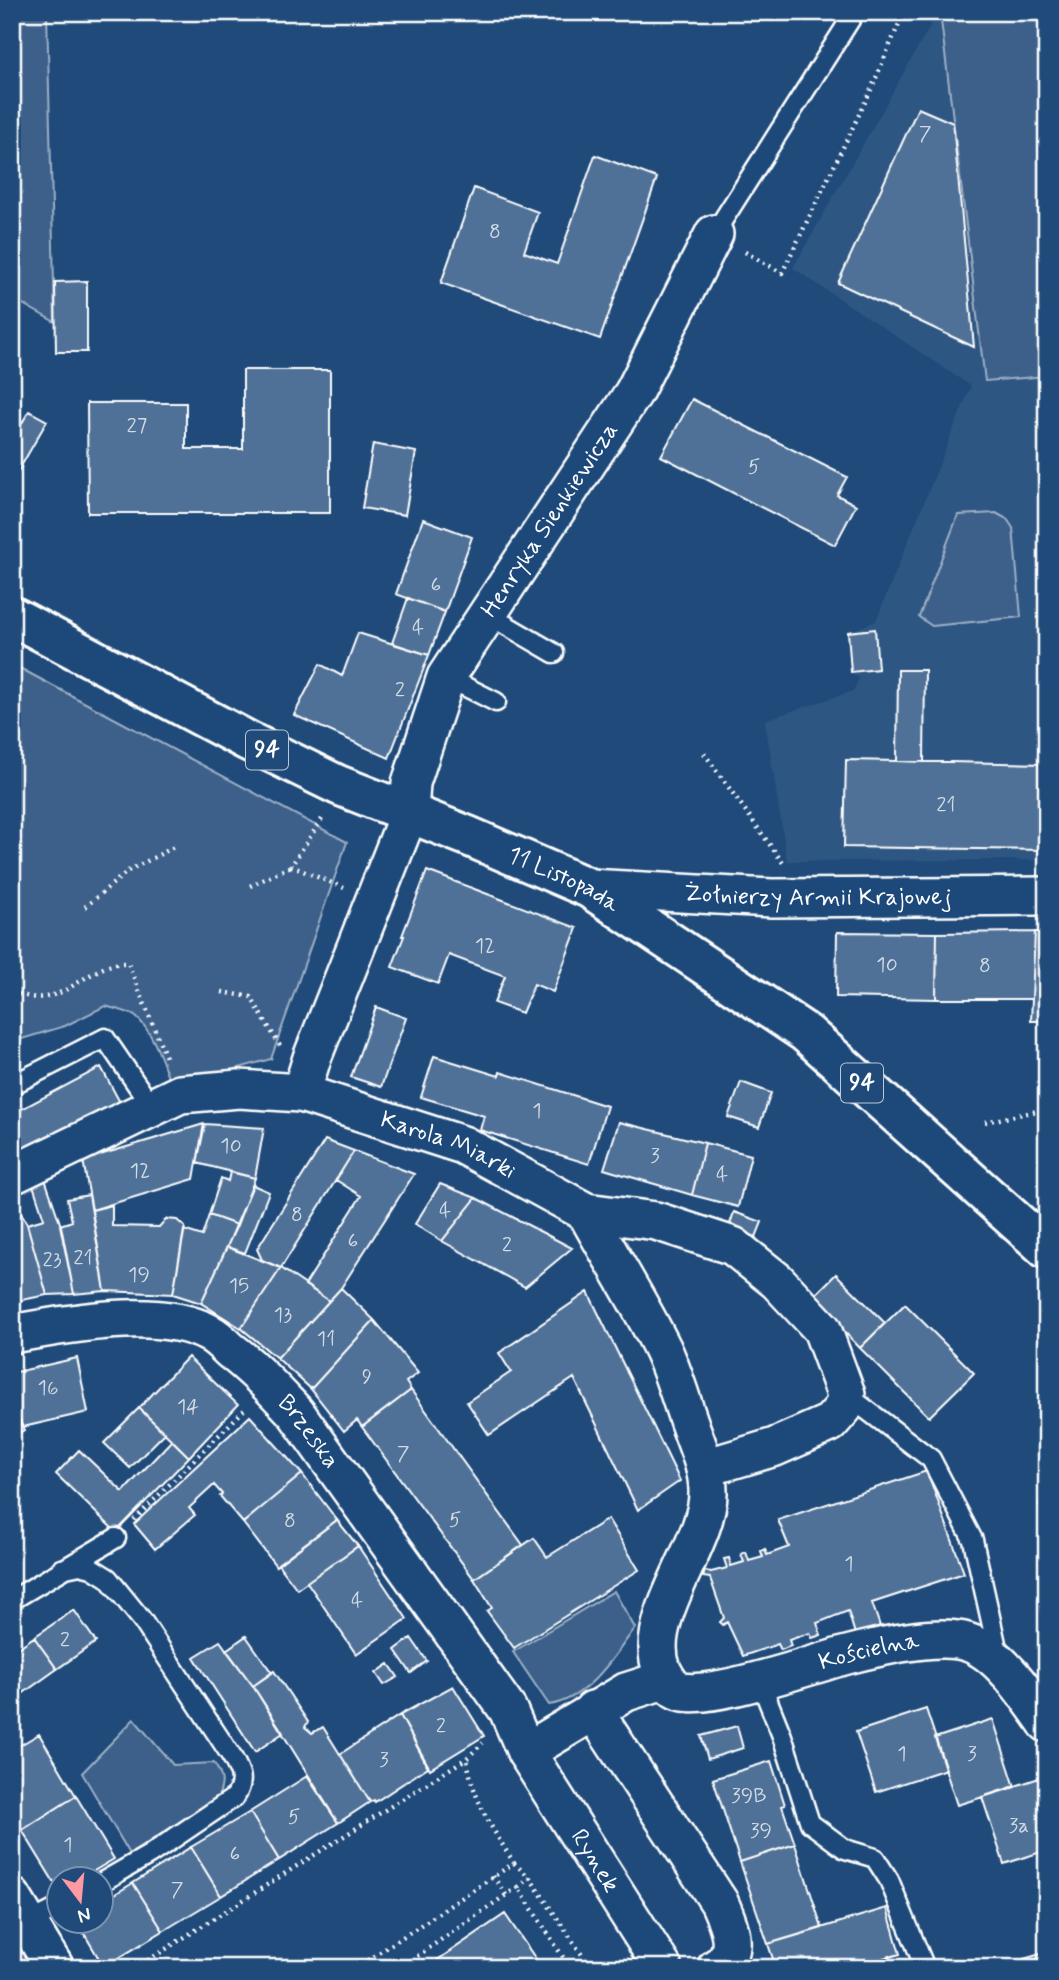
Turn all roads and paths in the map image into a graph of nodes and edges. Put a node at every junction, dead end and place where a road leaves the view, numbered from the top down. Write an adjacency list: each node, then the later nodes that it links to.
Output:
1 (855, 12): 3 (lane, Henryka Sienkiewicza)
2 (904, 12): 3 (path)
3 (714, 234): 4 (street, Henryka Sienkiewicza)
4 (487, 614): 6 (lane); 7 (street, Henryka Sienkiewicza)
5 (12, 616): 10 (main road, 11 Listopada / 94)
6 (554, 653)
7 (446, 677): 8 (lane); 10 (street, Henryka Sienkiewicza)
8 (496, 702)
9 (704, 753): 14 (path)
10 (409, 813): 16 (main road, 11 Listopada / 94); 22 (street)
11 (323, 818): 13 (path)
12 (174, 848): 19 (path)
13 (291, 866): 15 (path); 17 (path)
14 (786, 867)
15 (250, 886)
16 (589, 888): 18 (street, Żołnierzy Armii Krajowej); 28 (main road, 11 Listopada / 94)
17 (348, 890)
18 (1047, 896)
19 (85, 907)
20 (12, 991): 23 (path)
21 (12, 1084): 23 (lane)
22 (301, 1093): 23 (street, Karola Miarki); 27 (street, Karola Miarki)
23 (166, 1100): 26 (street, Karola Miarki)
24 (1047, 1109): 25 (path)
25 (985, 1122)
26 (12, 1175)
27 (586, 1212): 30 (street); 32 (street)
28 (1047, 1249)
29 (12, 1334): 42 (street, Brzeska)
30 (845, 1394): 32 (street); 36 (lane)
31 (249, 1406): 33 (path)
32 (705, 1468): 37 (street)
33 (116, 1538): 34 (lane)
34 (61, 1569): 35 (lane); 45 (lane)
35 (12, 1600)
36 (1001, 1664): 38 (street, Kościelna); 40 (street, Kościelna)
37 (667, 1679): 38 (street, Kościelna); 39 (street)
38 (760, 1681): 57 (lane)
39 (593, 1710): 42 (street); 56 (street)
40 (1047, 1723)
41 (484, 1742): 43 (path)
42 (526, 1752): 55 (street, Rynek)
43 (467, 1758): 44 (path); 50 (path)
44 (514, 1863): 46 (path); 47 (path)
45 (116, 1874)
46 (493, 1876): 49 (path); 51 (path)
47 (530, 1878): 48 (path); 54 (path)
48 (518, 1887): 49 (path); 53 (path)
49 (506, 1895): 52 (path)
50 (136, 1968)
51 (356, 1968)
52 (400, 1968)
53 (570, 1968)
54 (591, 1968)
55 (663, 1968)
56 (716, 1968)
57 (925, 1968)

